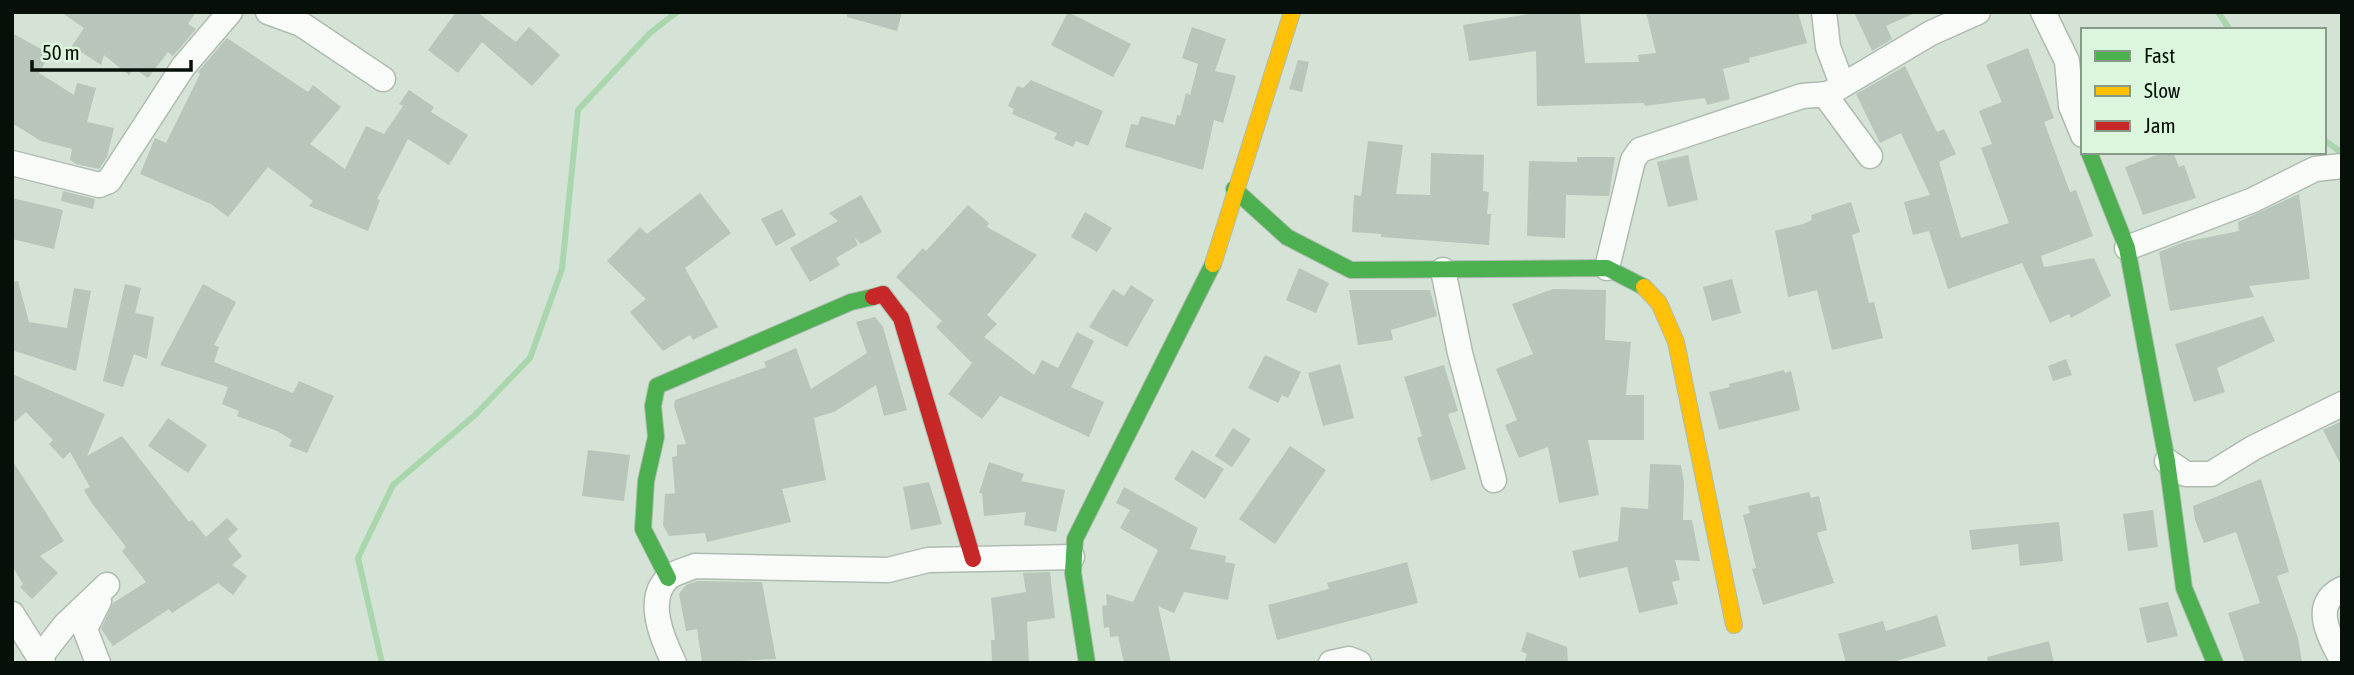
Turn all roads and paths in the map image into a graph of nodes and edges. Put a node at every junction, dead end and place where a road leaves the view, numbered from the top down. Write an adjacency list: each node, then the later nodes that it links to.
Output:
1 (230, 12): 12 (street)
2 (268, 12): 7 (street)
3 (1292, 12): 14 (street)
4 (1824, 12): 8 (street)
5 (1978, 12): 8 (street)
6 (2043, 12): 9 (street)
7 (383, 79)
8 (1835, 89): 11 (street); 16 (street)
9 (2081, 130)
10 (2091, 154): 15 (street)
11 (1870, 156)
12 (12, 163)
13 (2342, 166): 15 (street)
14 (1234, 189): 17 (street); 21 (street)
15 (2127, 248): 19 (street)
16 (1607, 268): 17 (street); 26 (street)
17 (1443, 270): 20 (street)
18 (2342, 404): 19 (street)
19 (2167, 461): 34 (street)
20 (1494, 480)
21 (1072, 557): 22 (street); 31 (street)
22 (973, 559): 23 (street); 23 (street)
23 (668, 578): 30 (street)
24 (2342, 589): 28 (street)
25 (12, 614): 27 (street)
26 (1734, 625)
27 (42, 660): 29 (street)
28 (2342, 660)
29 (98, 663)
30 (674, 663)
31 (1087, 663)
32 (1331, 663): 33 (street)
33 (1359, 663)
34 (2215, 663)

